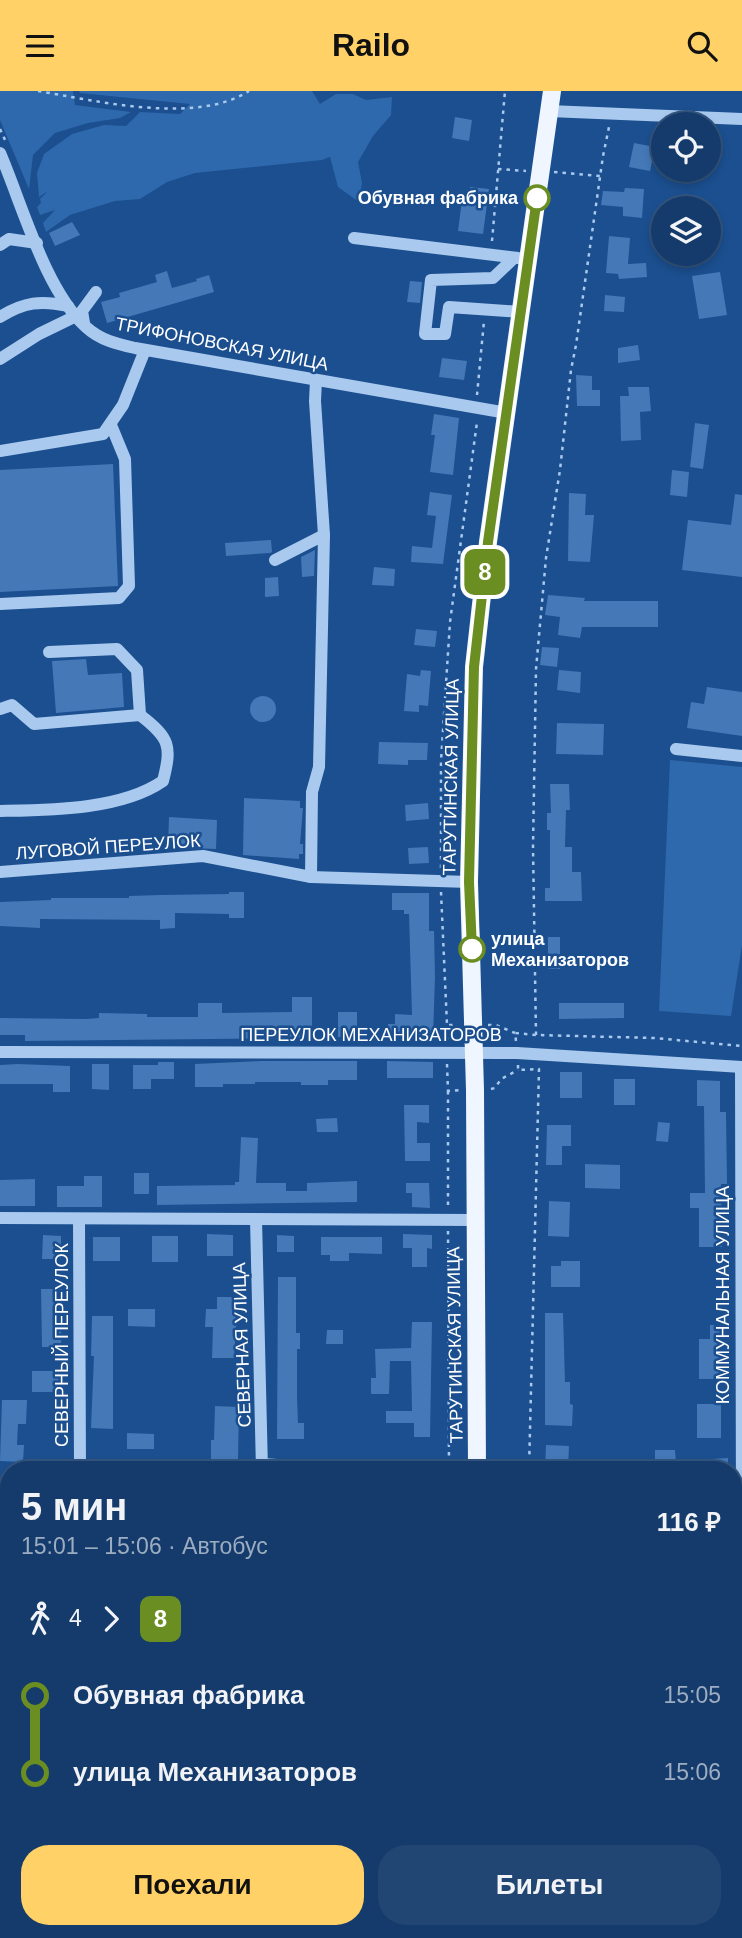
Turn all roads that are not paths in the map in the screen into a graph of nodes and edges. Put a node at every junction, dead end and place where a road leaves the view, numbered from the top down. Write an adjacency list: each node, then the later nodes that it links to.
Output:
1 (551, 91): 2 (main road, ТАРУТИНСКАЯ УЛИЦА)
2 (549, 111): 3 (street); 9 (main road, ТАРУТИНСКАЯ УЛИЦА)
3 (742, 119)
4 (3, 149): 5 (street, ТРИФОНОВСКАЯ УЛИЦА)
5 (6, 182): 7 (street, ТРИФОНОВСКАЯ УЛИЦА)
6 (354, 238): 9 (street)
7 (37, 243): 8 (street); 11 (street, ТРИФОНОВСКАЯ УЛИЦА)
8 (0, 245)
9 (521, 259): 12 (main road, ТАРУТИНСКАЯ УЛИЦА); 12 (street)
10 (96, 292): 14 (street)
11 (72, 311): 13 (street); 14 (street, ТРИФОНОВСКАЯ УЛИЦА); 16 (street)
12 (521, 312): 18 (main road, ТАРУТИНСКАЯ УЛИЦА)
13 (0, 317)
14 (85, 327): 15 (street, ТРИФОНОВСКАЯ УЛИЦА)
15 (145, 350): 17 (street, ТРИФОНОВСКАЯ УЛИЦА); 19 (street)
16 (0, 359)
17 (316, 380): 18 (street, ТРИФОНОВСКАЯ УЛИЦА); 21 (street)
18 (507, 413): 32 (main road, ТАРУТИНСКАЯ УЛИЦА)
19 (111, 425): 20 (street); 23 (street)
20 (0, 451)
21 (324, 535): 22 (street); 31 (street)
22 (275, 560)
23 (0, 604)
24 (49, 652): 26 (street)
25 (0, 709): 26 (street)
26 (141, 715): 29 (street)
27 (676, 749): 28 (street)
28 (742, 755)
29 (0, 811)
30 (0, 872): 31 (street, ЛУГОВОЙ ПЕРЕУЛОК)
31 (311, 877): 32 (street, ЛУГОВОЙ ПЕРЕУЛОК)
32 (469, 882): 34 (main road, ТАРУТИНСКАЯ УЛИЦА)
33 (0, 1052): 34 (street, ПЕРЕУЛОК МЕХАНИЗАТОРОВ)
34 (474, 1052): 35 (street, ПЕРЕУЛОК МЕХАНИЗАТОРОВ); 39 (main road, ТАРУТИНСКАЯ УЛИЦА)
35 (741, 1067): 40 (street, КОММУНАЛЬНАЯ УЛИЦА)
36 (0, 1218): 37 (street)
37 (79, 1219): 38 (street); 41 (street, СЕВЕРНЫЙ ПЕРЕУЛОК)
38 (256, 1219): 39 (street); 42 (street, СЕВЕРНАЯ УЛИЦА)
39 (475, 1220): 43 (main road, ТАРУТИНСКАЯ УЛИЦА)
40 (741, 1314): 44 (street, КОММУНАЛЬНАЯ УЛИЦА)
41 (80, 1461)
42 (262, 1461)
43 (477, 1461)
44 (742, 1461)

